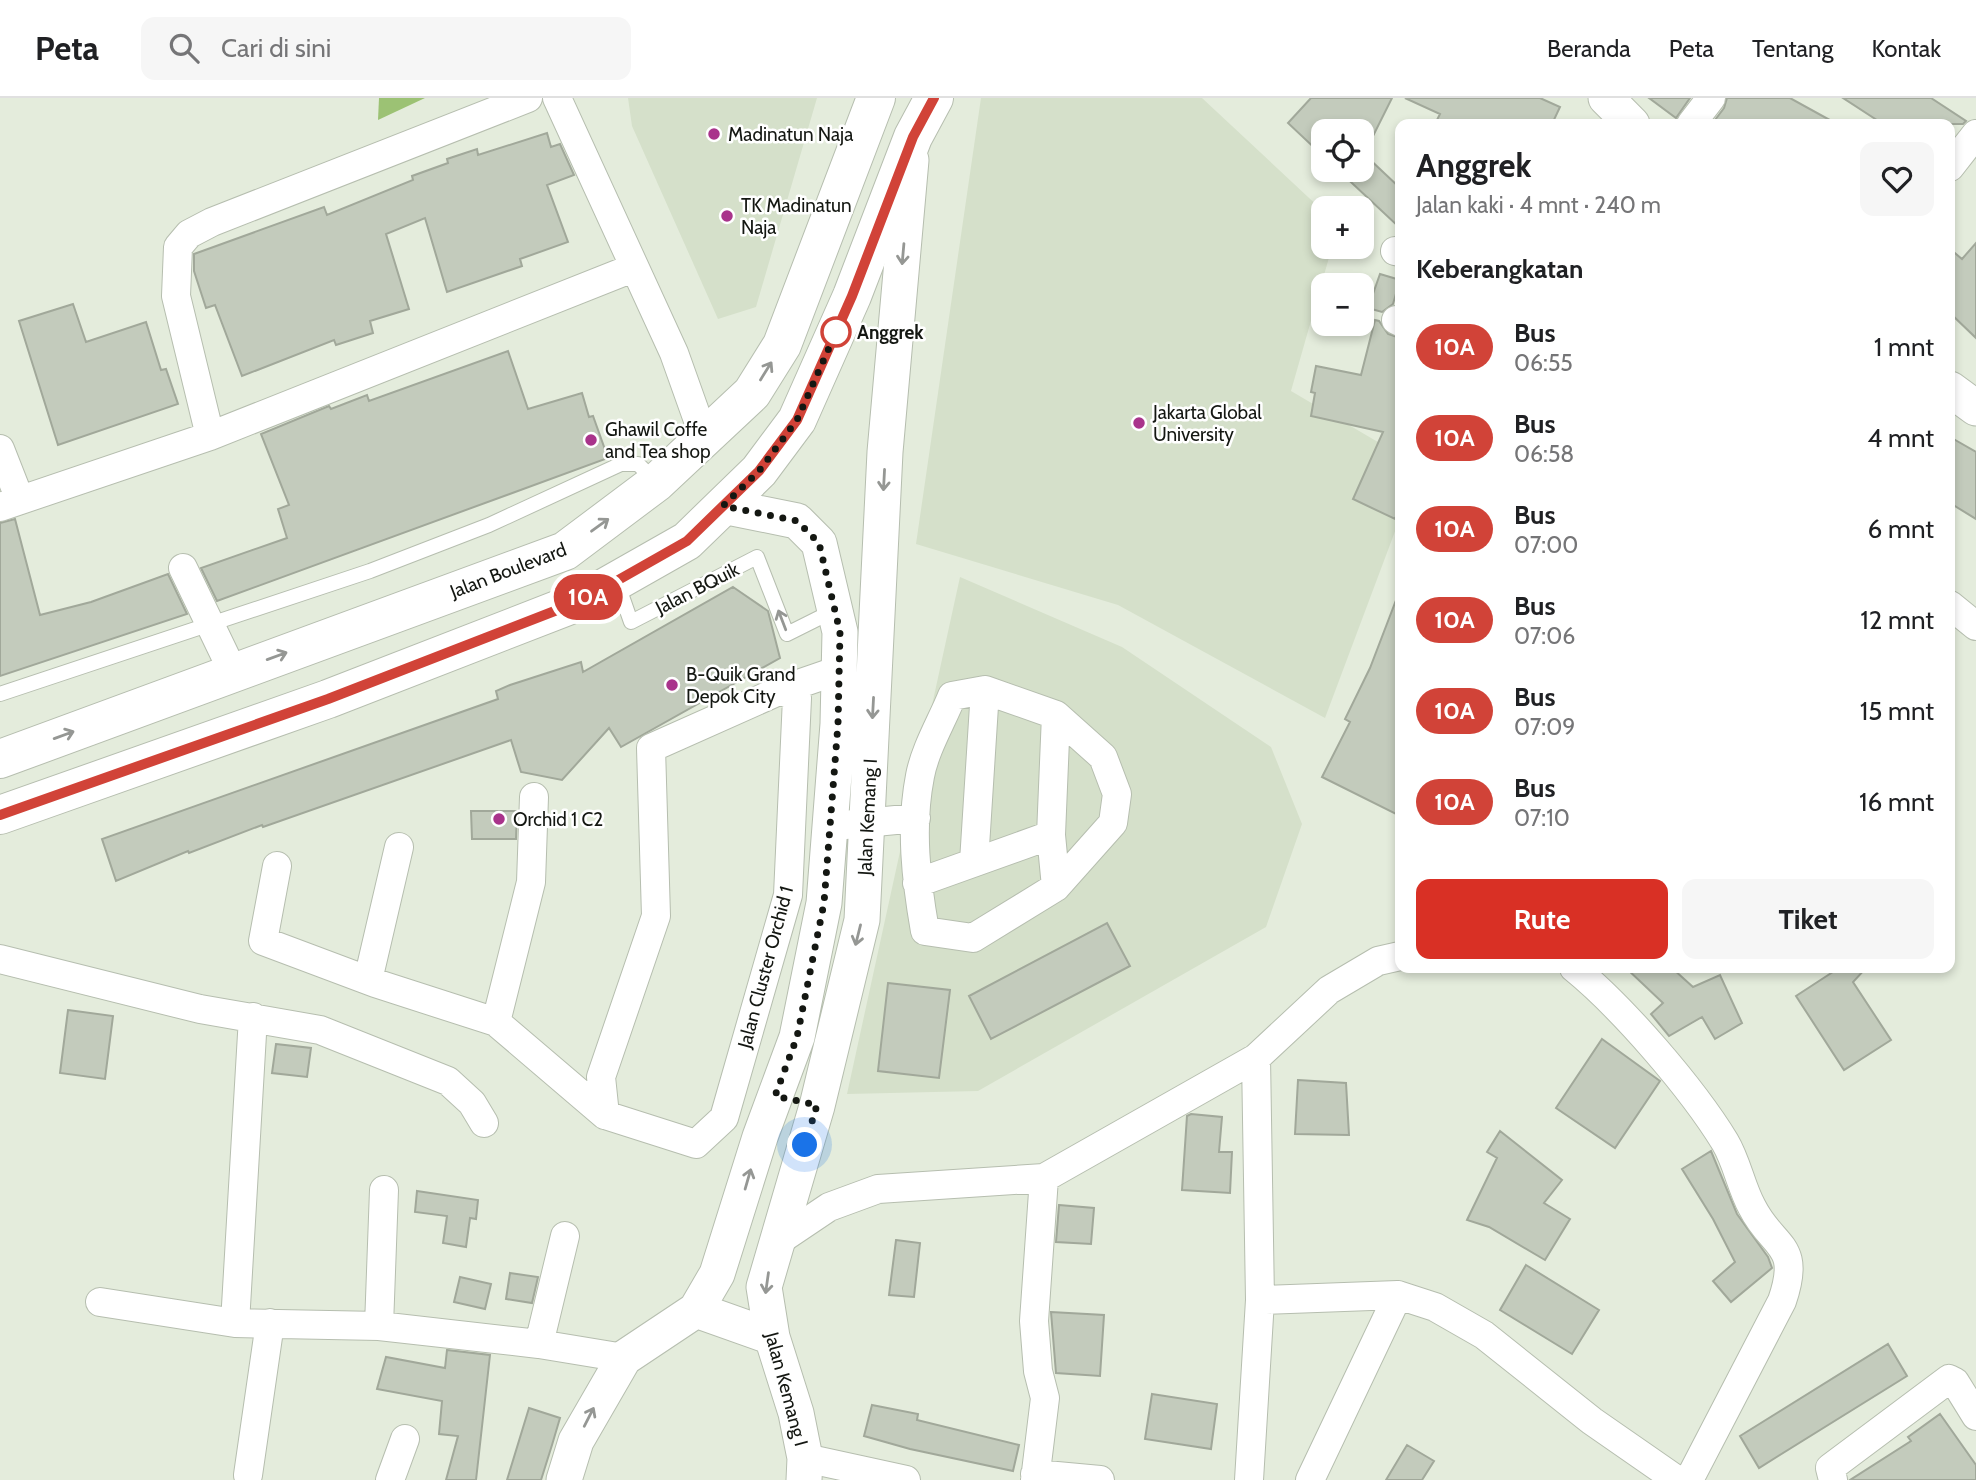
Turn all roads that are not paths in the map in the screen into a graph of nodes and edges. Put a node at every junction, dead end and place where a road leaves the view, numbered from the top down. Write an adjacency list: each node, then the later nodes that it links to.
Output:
1 (528, 98): 13 (street)
2 (557, 98): 12 (street)
3 (876, 98): 14 (main road, Jalan Boulevard, one-way to 3)
4 (934, 98): 10 (main road)
5 (1606, 98): 7 (street)
6 (1711, 98): 8 (street)
7 (1627, 119)
8 (1696, 119)
9 (1976, 134): 11 (street)
10 (913, 137): 18 (main road); 35 (street, Jalan Kemang I, one-way to 35)
11 (1955, 161)
12 (634, 268): 13 (street); 14 (street)
13 (211, 436): 17 (street)
14 (705, 440): 16 (main road, Jalan Boulevard)
15 (0, 449): 17 (street)
16 (657, 482): 24 (lane); 26 (main road, Jalan Boulevard, one-way to 16)
17 (10, 503)
18 (723, 506): 20 (main road); 22 (street, Jalan Kemang I)
19 (183, 568): 24 (street)
20 (616, 580): 22 (lane, Jalan BQuik, one-way to 20); 33 (main road)
21 (1955, 609): 23 (street)
22 (834, 610): 25 (street, Jalan Kemang I)
23 (1976, 626)
24 (209, 627): 26 (street); 29 (lane)
25 (839, 670): 27 (street); 36 (street, Jalan Kemang I)
26 (233, 672): 31 (main road, Jalan Boulevard, one-way to 26)
27 (781, 690): 52 (street); 52 (street, Jalan Cluster Orchid 1)
28 (985, 690): 30 (street); 34 (street); 39 (street)
29 (0, 694)
30 (1056, 715): 37 (street); 42 (street)
31 (0, 759)
32 (534, 797): 48 (street)
33 (0, 815)
34 (916, 818): 35 (street); 41 (street)
35 (867, 823): 36 (street); 51 (street, Jalan Kemang I, one-way to 51)
36 (830, 825): 50 (street, Jalan Kemang I)
37 (1051, 835): 39 (street); 42 (street)
38 (399, 847): 46 (street)
39 (974, 862): 41 (street)
40 (277, 866): 46 (street, Jalan Cluster Orchid 1)
41 (917, 883): 42 (street)
42 (1056, 887)
43 (1395, 957): 49 (street)
44 (0, 958): 47 (street)
45 (1579, 973): 80 (street)
46 (368, 980): 48 (street, Jalan Cluster Orchid 1)
47 (253, 1017): 53 (street); 62 (street)
48 (496, 1022): 52 (street, Jalan Cluster Orchid 1)
49 (1255, 1058): 54 (street); 59 (street)
50 (775, 1096): 51 (street); 61 (street, Jalan Kemang I, one-way to 50)
51 (817, 1105): 56 (street, Jalan Kemang I)
52 (606, 1115)
53 (484, 1123)
54 (1044, 1178): 56 (street); 71 (street)
55 (384, 1189): 64 (street)
56 (781, 1230): 65 (street, Jalan Kemang I, one-way to 65)
57 (565, 1236): 66 (street)
58 (1398, 1295): 59 (street); 78 (street); 79 (street)
59 (1260, 1300): 77 (street)
60 (100, 1302): 62 (street)
61 (696, 1310): 65 (street); 67 (street, Jalan Kemang I)
62 (235, 1323): 63 (street)
63 (270, 1323): 64 (street); 72 (street)
64 (379, 1326): 66 (street)
65 (772, 1337): 70 (street, Jalan Kemang I)
66 (539, 1344): 67 (street)
67 (624, 1358): 74 (street, Jalan Kemang I, one-way to 67)
68 (1976, 1415): 81 (street)
69 (405, 1439): 73 (street)
70 (804, 1469): 75 (street)
71 (1035, 1477): 76 (street)
72 (253, 1478)
73 (390, 1480)
74 (564, 1480)
75 (906, 1480)
76 (1100, 1480)
77 (1249, 1480)
78 (1311, 1480)
79 (1677, 1480)
80 (1689, 1480)
81 (1833, 1480)

